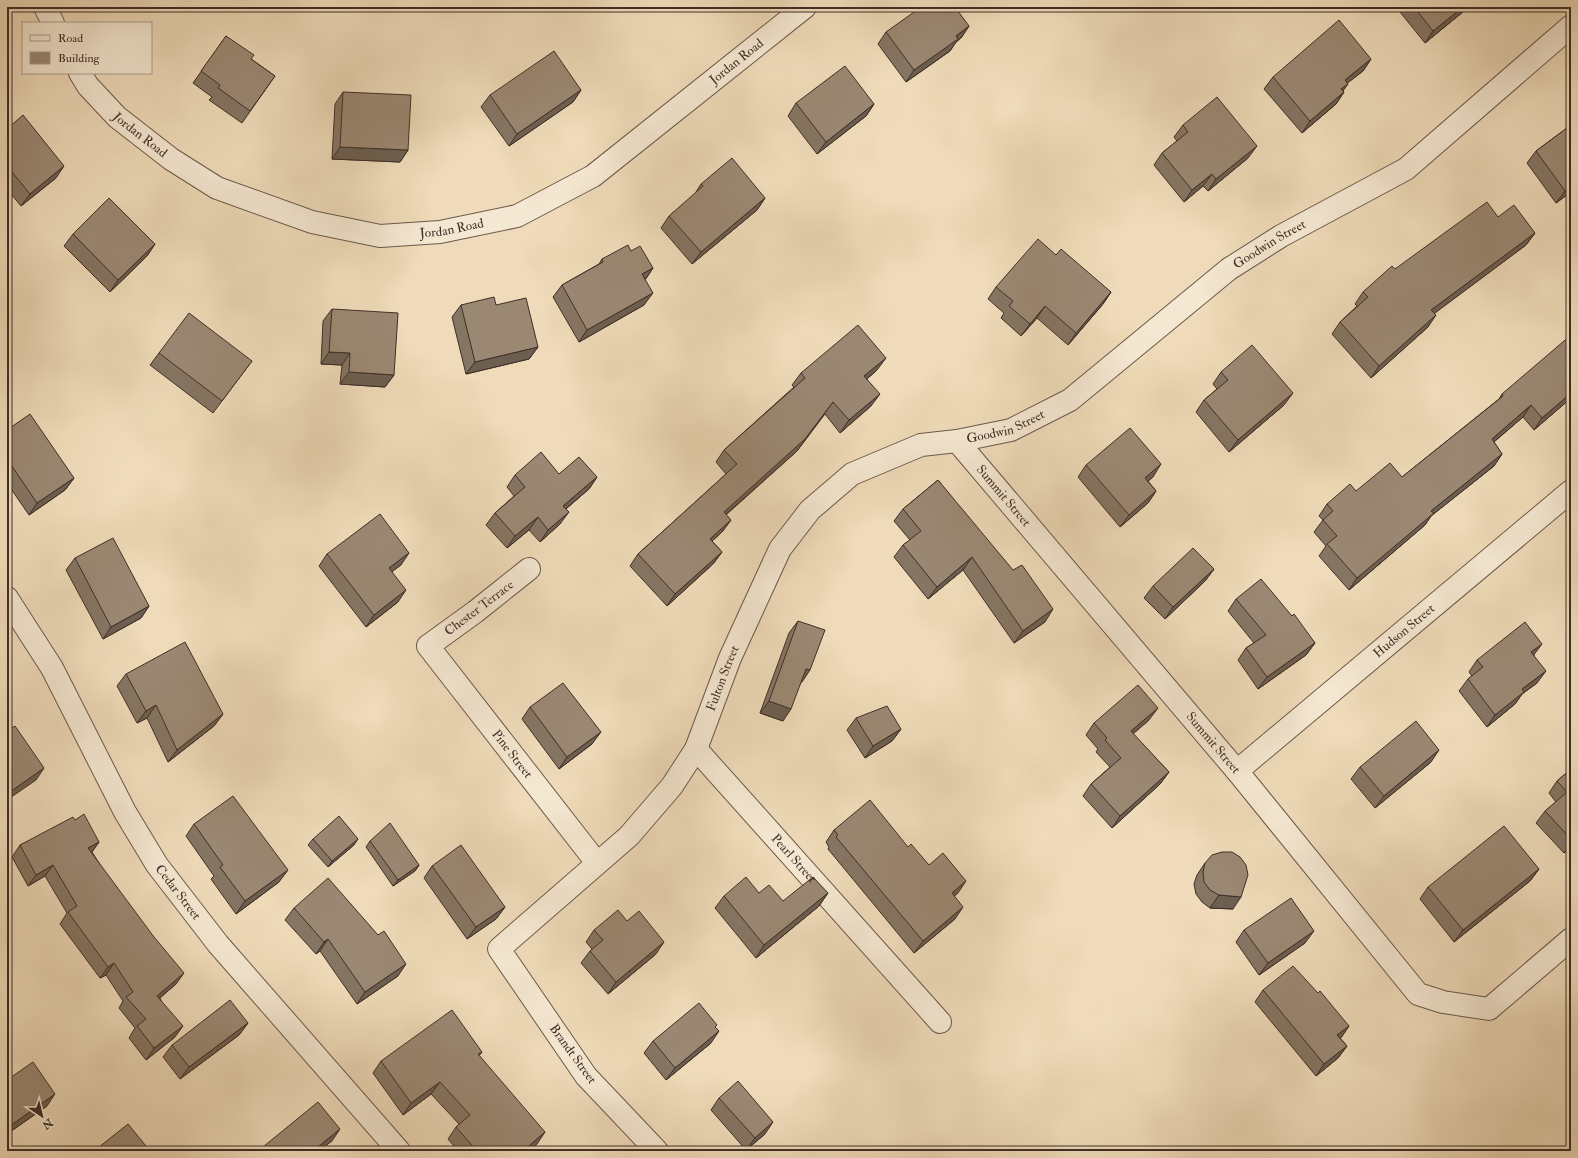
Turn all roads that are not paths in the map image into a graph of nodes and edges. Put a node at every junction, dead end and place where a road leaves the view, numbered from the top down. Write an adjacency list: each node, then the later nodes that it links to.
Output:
1 (45, 7): 3 (street)
2 (804, 7): 5 (street, Jordan Road)
3 (52, 22)
4 (1571, 26): 6 (street, Goodwin Street)
5 (81, 74)
6 (957, 441): 11 (street, Fulton Street); 12 (street, Summit Street)
7 (1571, 491): 12 (street, Hudson Street)
8 (529, 569): 10 (street, Chester Terrace)
9 (7, 598): 17 (street, Cedar Street)
10 (428, 646): 13 (street, Pine Street)
11 (696, 749): 13 (street, Fulton Street); 16 (street, Pearl Street)
12 (1237, 771): 14 (street, Summit Street)
13 (598, 863): 15 (street, Fulton Street)
14 (1571, 939)
15 (499, 949): 18 (street, Brandt Street)
16 (940, 1022)
17 (399, 1151)
18 (657, 1151)

